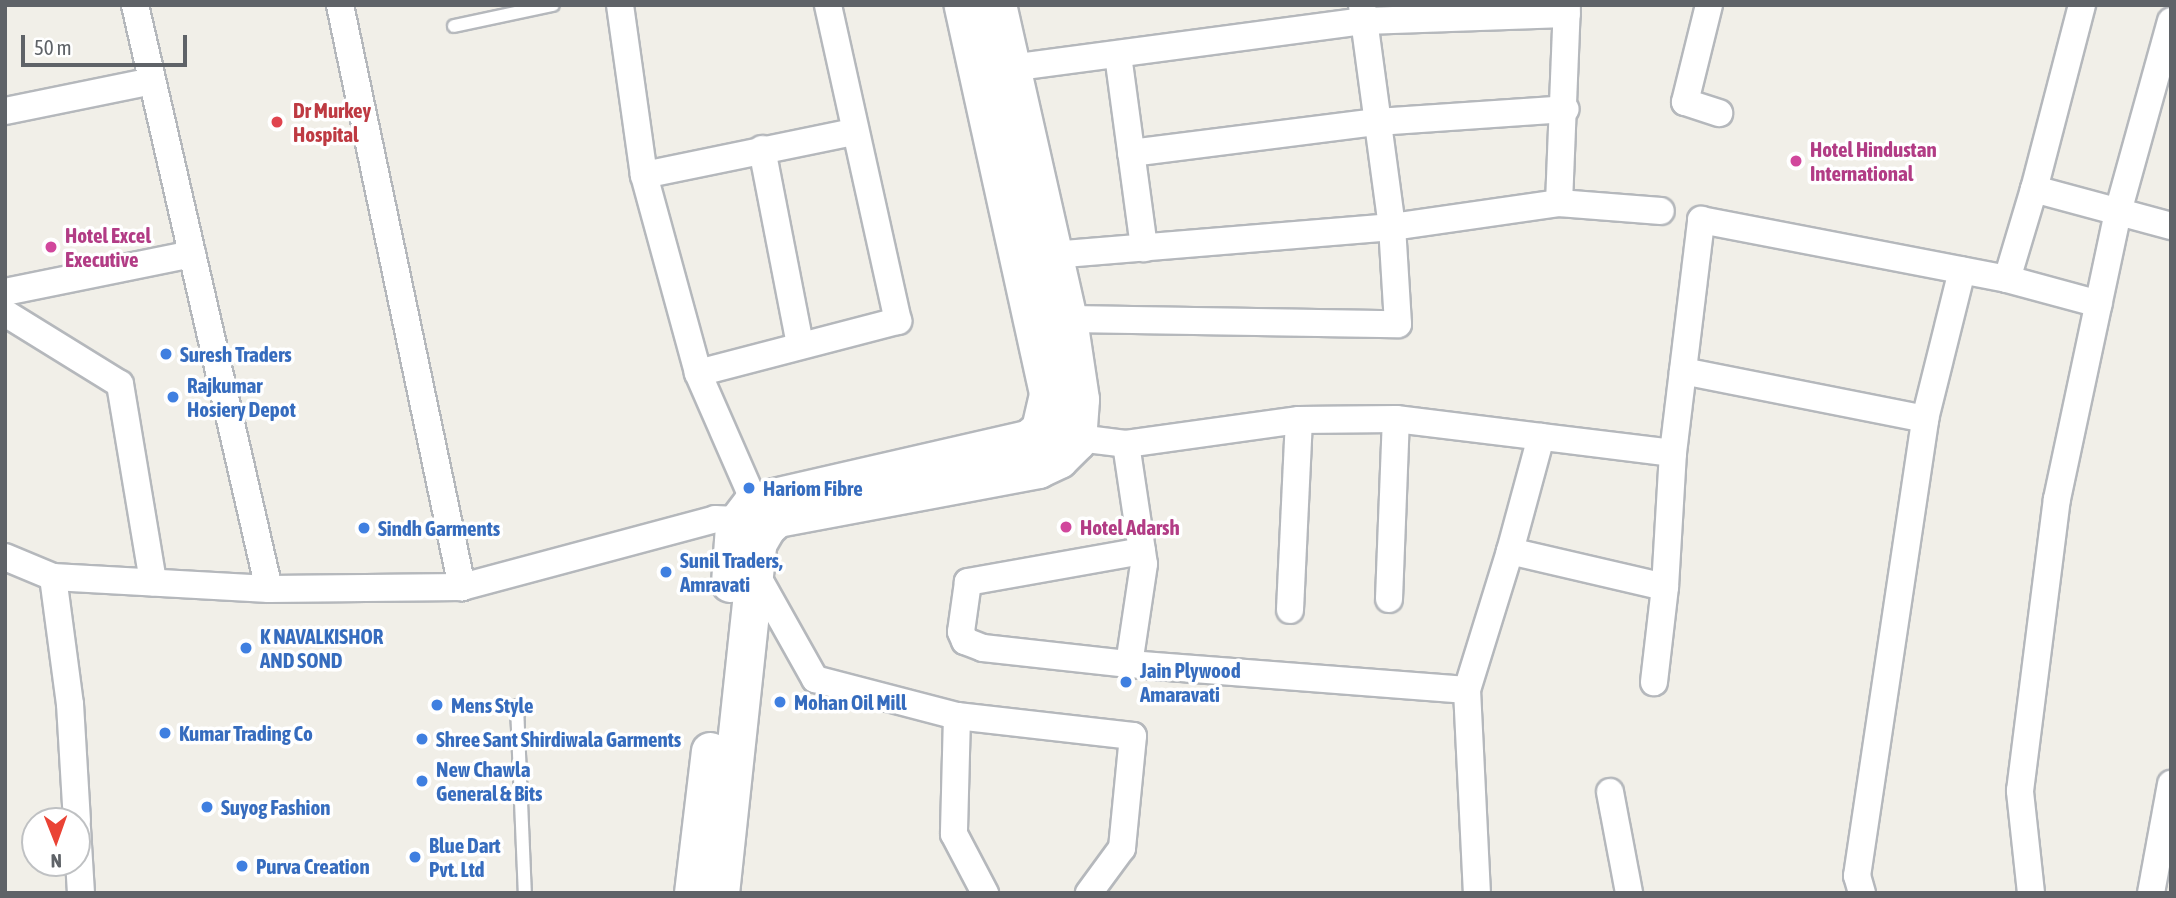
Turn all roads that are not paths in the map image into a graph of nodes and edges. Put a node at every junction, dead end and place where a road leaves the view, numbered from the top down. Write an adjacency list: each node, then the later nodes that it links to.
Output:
1 (135, 5): 16 (street)
2 (340, 5): 57 (street)
3 (553, 5): 13 (lane)
4 (620, 5): 24 (street)
5 (828, 5): 21 (street)
6 (963, 5): 15 (street)
7 (996, 5): 15 (street)
8 (1709, 5): 19 (street)
9 (2082, 5): 25 (street)
10 (1567, 9): 11 (street); 17 (street)
11 (1362, 13): 14 (street); 20 (street)
12 (2171, 21): 28 (street)
13 (454, 26)
14 (1118, 55): 15 (street); 23 (street)
15 (993, 70): 33 (street); 46 (street)
16 (152, 81): 18 (street); 32 (street)
17 (1566, 109): 20 (street); 26 (street)
18 (5, 111)
19 (1719, 113)
20 (1377, 122): 23 (street); 30 (street)
21 (853, 132): 22 (street); 40 (street)
22 (762, 149): 24 (street); 40 (street)
23 (1131, 153): 31 (street)
24 (644, 175): 42 (street)
25 (2034, 189): 28 (street); 35 (street)
26 (1559, 203): 27 (street); 30 (street)
27 (1661, 211)
28 (2118, 212): 29 (street); 37 (street)
29 (2171, 226)
30 (1392, 227): 31 (street); 39 (street)
31 (1144, 248): 33 (street)
32 (192, 254): 36 (street); 59 (street)
33 (1053, 255): 39 (street)
34 (1962, 271): 35 (street); 41 (street); 44 (street)
35 (2007, 279): 37 (street)
36 (5, 292)
37 (2099, 304): 78 (street)
38 (5, 313): 56 (street)
39 (1068, 320): 48 (street)
40 (800, 345): 42 (street)
41 (1683, 371): 44 (street); 50 (street)
42 (698, 373): 51 (street)
43 (1396, 419): 45 (street); 47 (street); 60 (street)
44 (1925, 419): 77 (street)
45 (1300, 420): 49 (street); 61 (street)
46 (1040, 429): 48 (street); 51 (street)
47 (1541, 437): 50 (street); 53 (street)
48 (1077, 441): 49 (street); 51 (street)
49 (1126, 444): 52 (street)
50 (1673, 453): 58 (street)
51 (750, 536): 57 (street); 66 (street); 71 (street); 72 (street)
52 (1142, 551): 62 (street); 62 (street)
53 (1510, 551): 58 (street); 64 (street)
54 (5, 557): 55 (street)
55 (53, 577): 56 (street); 69 (street)
56 (153, 582): 59 (street)
57 (462, 587): 59 (street)
58 (1665, 587): 63 (street)
59 (269, 589)
60 (1389, 599)
61 (1290, 610)
62 (1129, 664): 64 (street)
63 (1654, 682)
64 (1467, 690): 75 (street)
65 (517, 706): 70 (lane)
66 (957, 716): 73 (street); 74 (street)
67 (2171, 784): 79 (street)
68 (1610, 792): 76 (street)
69 (76, 807)
70 (525, 893)
71 (692, 893)
72 (720, 893)
73 (985, 893)
74 (1089, 893)
75 (1476, 893)
76 (1629, 893)
77 (1862, 893)
78 (2031, 893)
79 (2151, 893)

